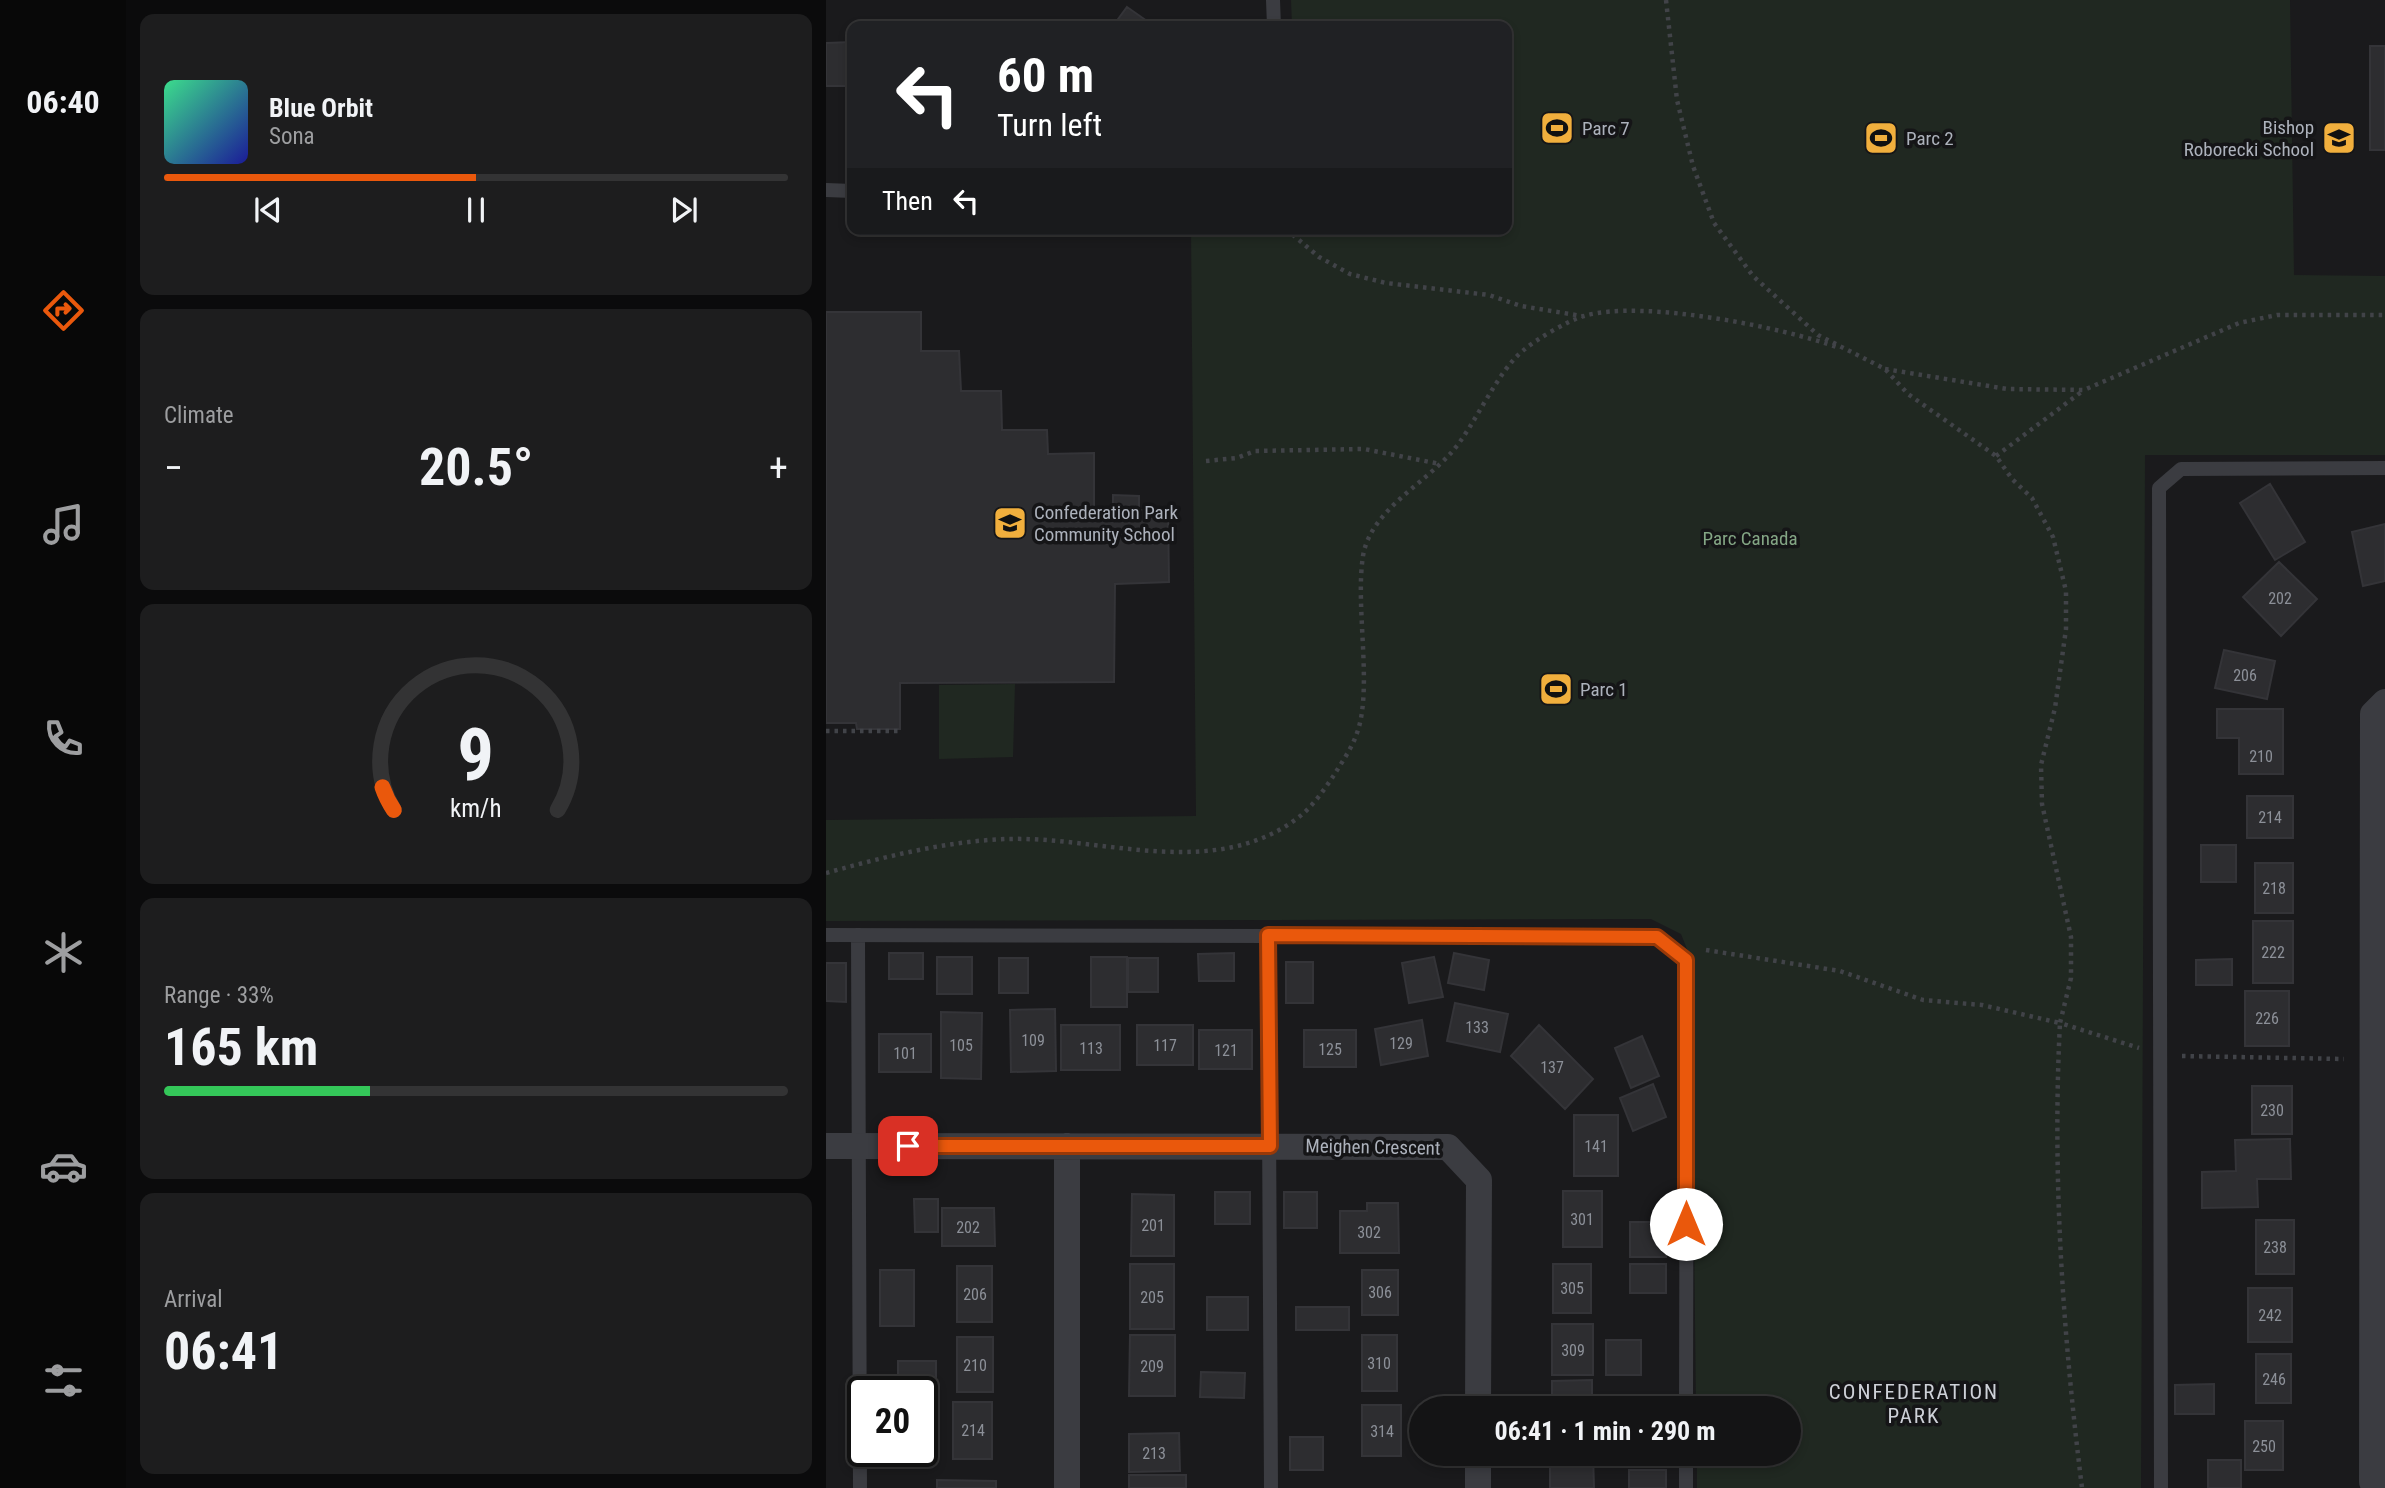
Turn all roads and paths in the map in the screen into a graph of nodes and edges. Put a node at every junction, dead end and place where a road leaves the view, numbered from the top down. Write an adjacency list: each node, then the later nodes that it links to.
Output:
1 (1273, 0): 3 (lane)
2 (1666, 0): 9 (path)
3 (1274, 21)
4 (826, 190): 5 (lane)
5 (847, 191)
6 (1293, 235): 8 (path)
7 (2385, 315): 11 (path)
8 (1583, 316): 9 (path); 14 (path)
9 (1856, 355): 10 (path)
10 (1885, 369): 11 (path); 12 (path)
11 (2084, 390): 12 (path)
12 (1996, 456): 24 (path)
13 (1206, 461): 14 (path)
14 (1441, 464): 19 (path)
15 (2385, 468): 25 (lane)
16 (2385, 702): 42 (street)
17 (826, 731): 18 (path)
18 (900, 731)
19 (826, 873)
20 (826, 935): 21 (lane)
21 (858, 935): 22 (lane); 28 (lane)
22 (1268, 935): 23 (lane); 30 (lane)
23 (1686, 960): 24 (path); 32 (lane)
24 (2060, 1023): 25 (path); 40 (path)
25 (2159, 1055): 26 (path); 41 (lane)
26 (2343, 1059)
27 (826, 1146): 28 (street, Meighen Crescent)
28 (859, 1146): 29 (street, Meighen Crescent); 35 (lane)
29 (1067, 1146): 30 (street, Meighen Crescent); 36 (street)
30 (1270, 1146): 31 (street, Meighen Crescent); 37 (lane)
31 (1478, 1396)
32 (1686, 1396)
33 (1478, 1466): 38 (street)
34 (1686, 1466): 39 (lane)
35 (860, 1488)
36 (1067, 1488)
37 (1271, 1488)
38 (1478, 1488)
39 (1686, 1488)
40 (2082, 1488)
41 (2161, 1488)
42 (2375, 1488)

